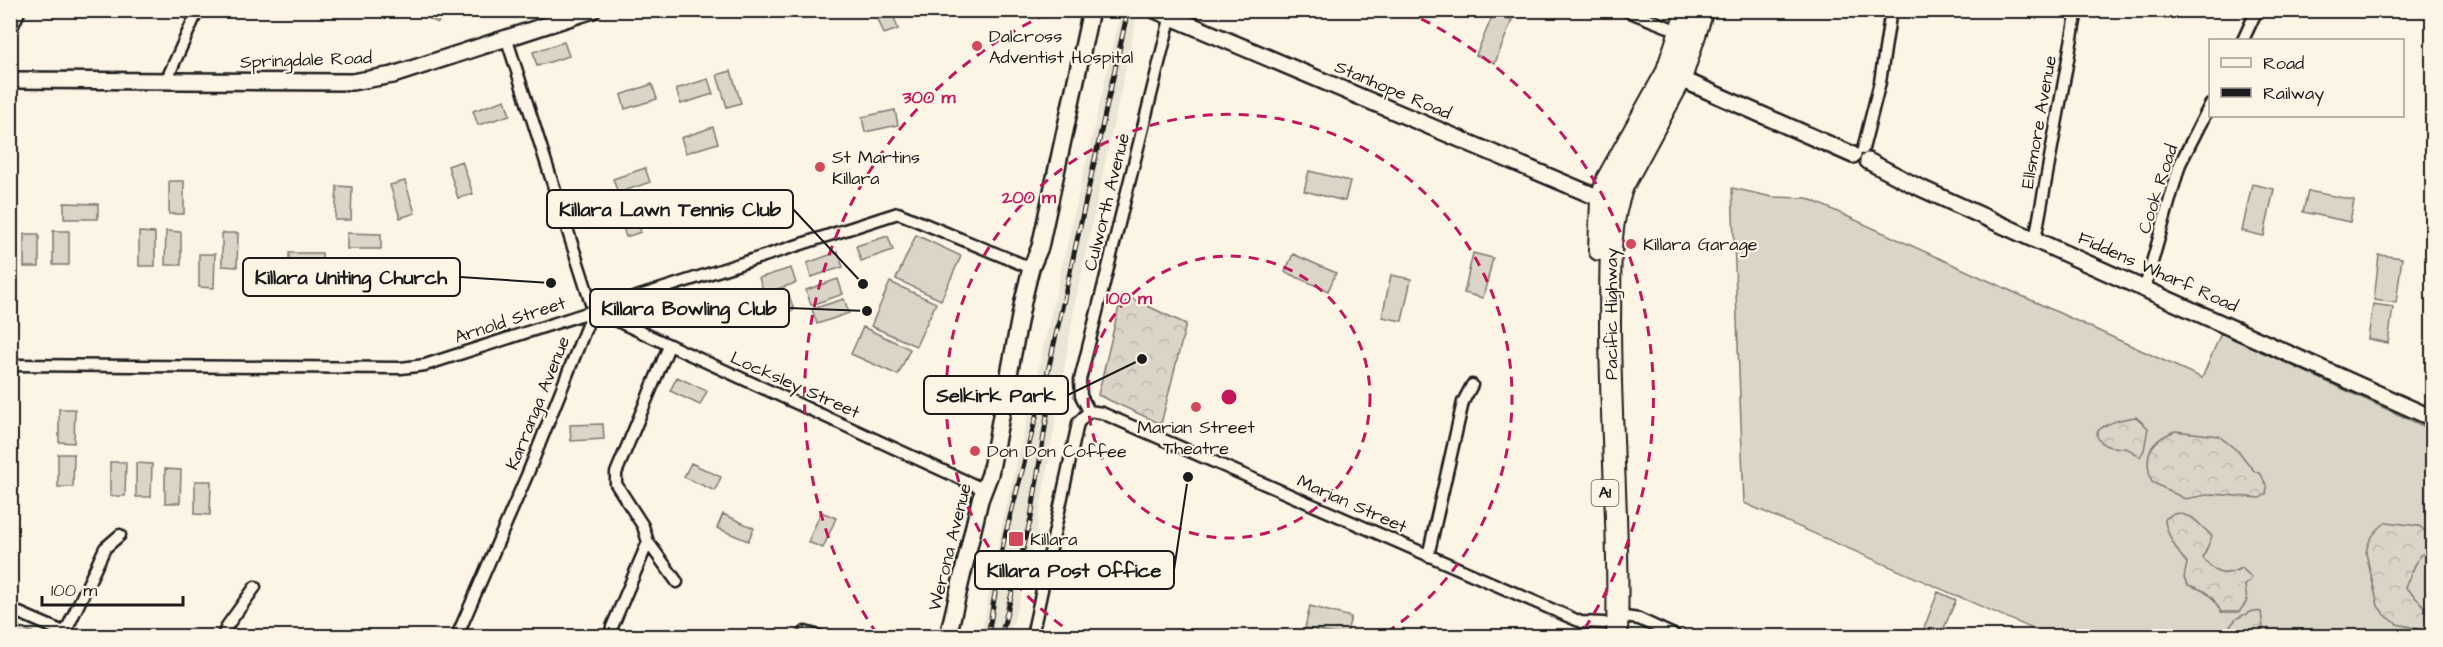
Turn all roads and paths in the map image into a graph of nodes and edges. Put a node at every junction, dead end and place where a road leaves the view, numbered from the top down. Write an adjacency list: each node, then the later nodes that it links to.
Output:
1 (20, 10): 13 (street)
2 (198, 10): 19 (street)
3 (593, 10): 16 (street, Springdale Road)
4 (1091, 10): 24 (street, Werona Avenue)
5 (1155, 10): 12 (street, Stanhope Road)
6 (1625, 10): 14 (street)
7 (1687, 10): 14 (highway, Pacific Highway / A1)
8 (1703, 10): 17 (highway, Pacific Highway / A1)
9 (1891, 10): 21 (street)
10 (2077, 10): 23 (street, Ellsmore Avenue)
11 (2257, 10): 15 (street)
12 (1171, 14): 22 (street, Stanhope Road); 30 (street, Culworth Avenue)
13 (10, 32)
14 (1681, 32): 17 (highway, Pacific Highway / A1)
15 (2243, 39)
16 (507, 40): 19 (street, Springdale Road); 26 (street)
17 (1673, 76): 21 (street, Fiddens Wharf Road); 22 (highway, Pacific Highway / A1)
18 (10, 80): 19 (street, Springdale Road)
19 (166, 81)
20 (2209, 109): 25 (street, Cook Road)
21 (1861, 155): 23 (street, Fiddens Wharf Road)
22 (1609, 202): 39 (highway, Pacific Highway / A1)
23 (2035, 240): 25 (street, Fiddens Wharf Road)
24 (1031, 268): 26 (street, Arnold Street); 32 (street, Werona Avenue)
25 (2145, 287): 31 (street, Fiddens Wharf Road)
26 (593, 310): 27 (street, Locksley Street); 28 (street, Arnold Street); 43 (street, Karranga Avenue)
27 (669, 346): 32 (street, Locksley Street); 34 (street)
28 (10, 365)
29 (1472, 385): 35 (street)
30 (1089, 411): 35 (street, Marian Street); 47 (street)
31 (2433, 418)
32 (984, 489): 46 (street, Werona Avenue)
33 (120, 535): 41 (street)
34 (648, 542): 36 (street); 44 (street)
35 (1428, 556): 39 (street, Marian Street)
36 (677, 582)
37 (255, 587): 42 (street)
38 (10, 609): 41 (street)
39 (1610, 628): 48 (street, Marian Street)
40 (805, 632): 45 (street)
41 (69, 635)
42 (223, 636)
43 (457, 636)
44 (610, 636)
45 (819, 636)
46 (948, 636)
47 (1034, 636)
48 (1676, 636)

